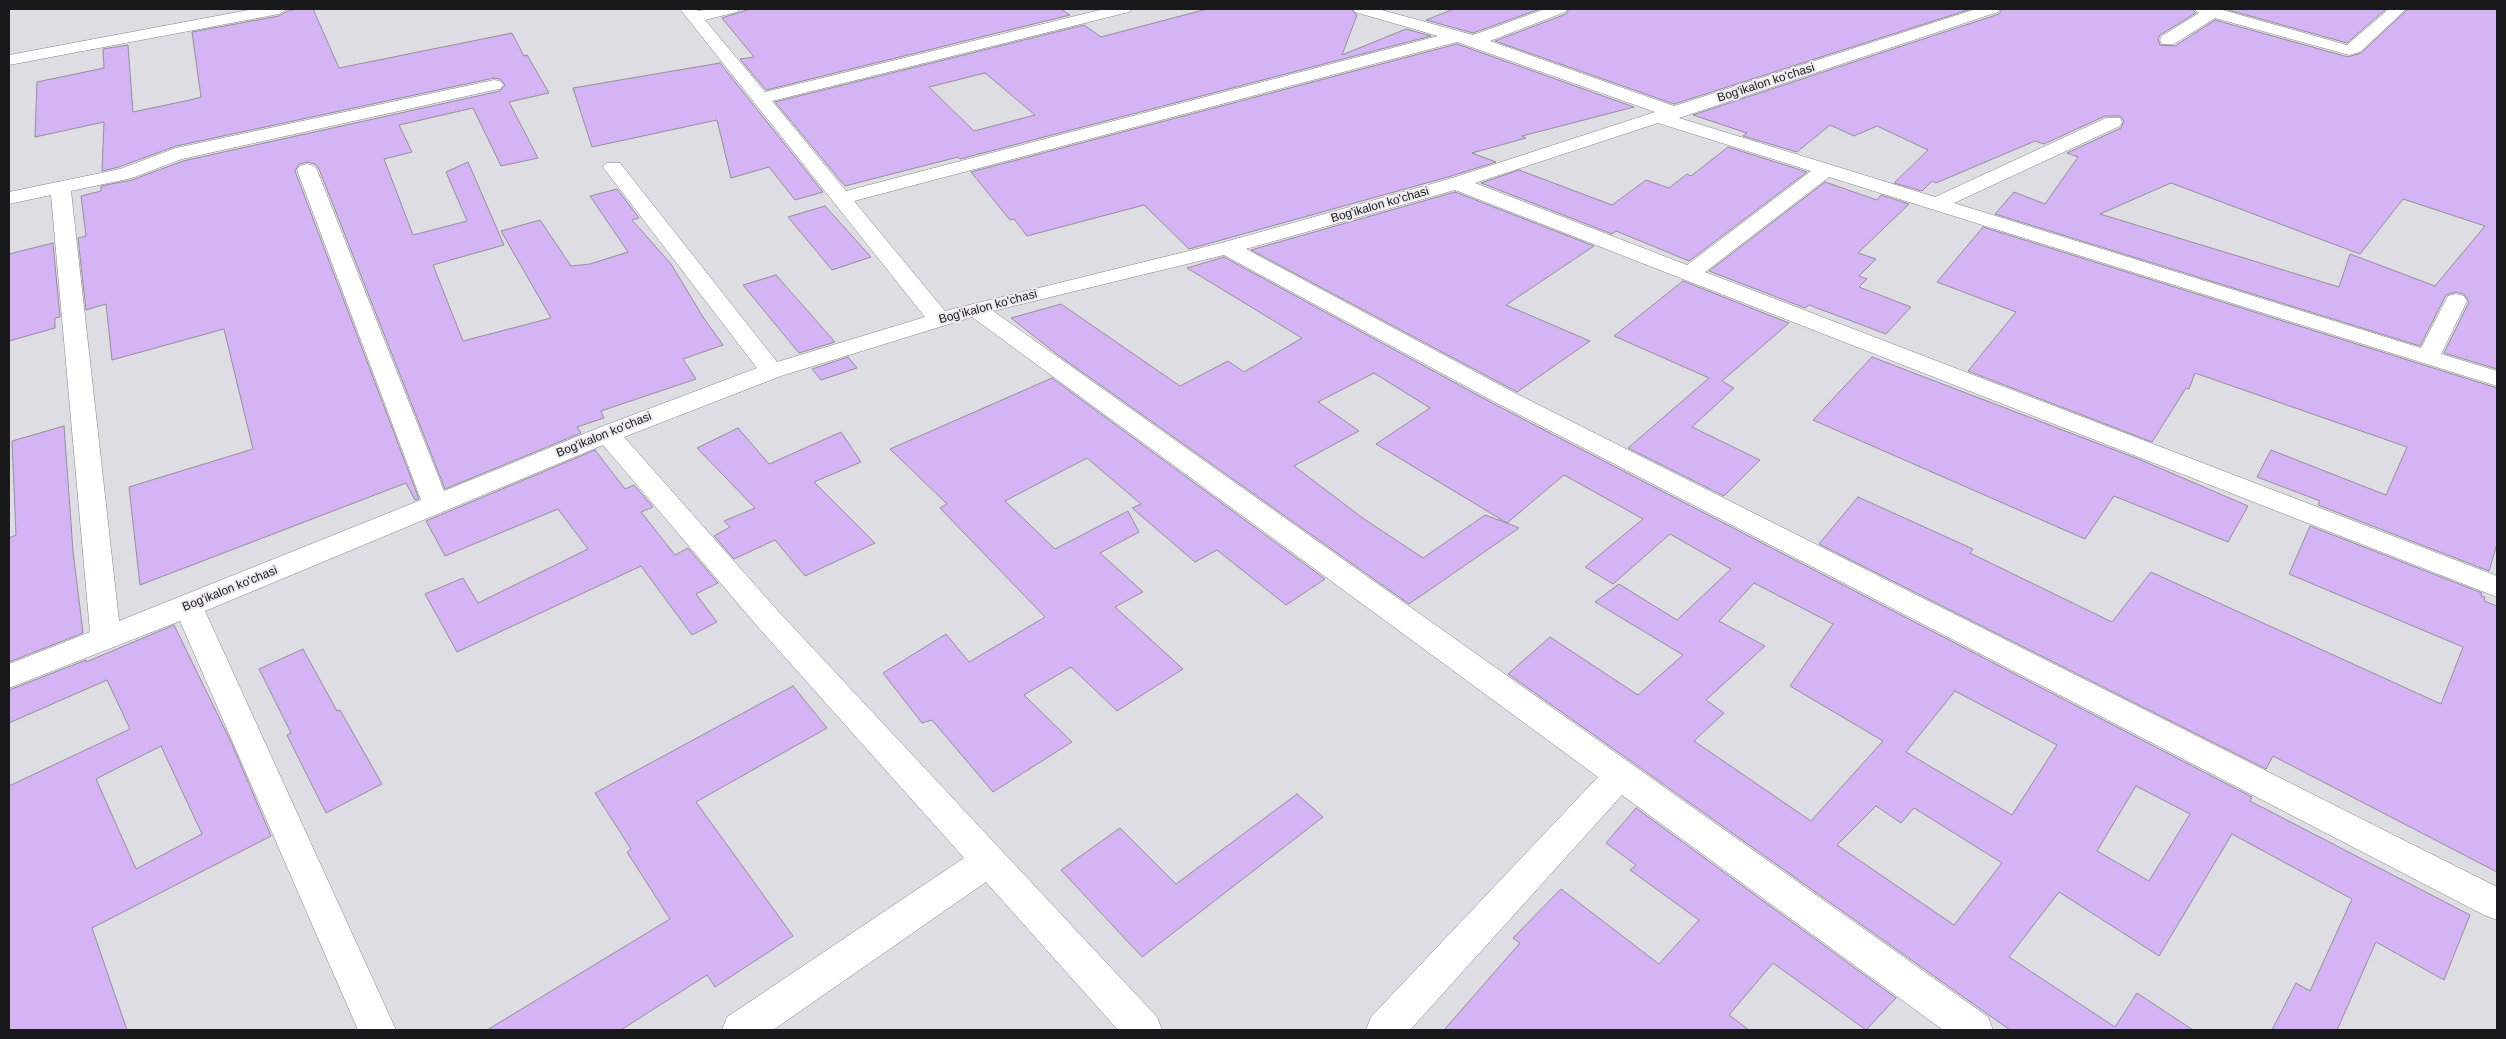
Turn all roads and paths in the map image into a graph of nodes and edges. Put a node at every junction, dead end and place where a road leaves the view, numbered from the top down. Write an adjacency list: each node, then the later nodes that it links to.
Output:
1 (279, 9): 13 (street)
2 (731, 9): 9 (street)
3 (1123, 9): 15 (street)
4 (1361, 9): 10 (street)
5 (1559, 9): 12 (street)
6 (1992, 9): 16 (street, Bog'ikalon ko'chasi)
7 (2398, 9): 8 (street)
8 (2207, 10): 11 (street)
9 (691, 13): 15 (street)
10 (1455, 37): 12 (street); 24 (street)
11 (2168, 40)
12 (1474, 41): 16 (street)
13 (9, 60)
14 (494, 85): 22 (street)
15 (760, 99): 24 (street)
16 (1666, 115): 19 (street); 21 (street, Bog'ikalon ko'chasi)
17 (2113, 122): 25 (street)
18 (613, 167): 32 (street)
19 (1827, 168): 25 (street); 27 (street)
20 (307, 170): 35 (street)
21 (1456, 183): 26 (street, Bog'ikalon ko'chasi); 27 (street)
22 (60, 187): 23 (street); 38 (street)
23 (9, 198)
24 (841, 198): 30 (street)
25 (1936, 204): 31 (street)
26 (1227, 248): 29 (street, Bog'ikalon ko'chasi); 42 (street)
27 (1688, 274): 36 (street)
28 (2456, 301): 31 (street)
29 (975, 309): 30 (street, Bog'ikalon ko'chasi); 40 (street)
30 (940, 320): 32 (street, Bog'ikalon ko'chasi)
31 (2428, 357): 33 (street)
32 (772, 371): 34 (street, Bog'ikalon ko'chasi)
33 (2497, 379)
34 (607, 434): 35 (street, Bog'ikalon ko'chasi); 41 (street)
35 (436, 504): 37 (street, Bog'ikalon ko'chasi)
36 (2497, 587)
37 (188, 606): 38 (street, Bog'ikalon ko'chasi); 43 (street)
38 (106, 638): 39 (street, Bog'ikalon ko'chasi)
39 (9, 676)
40 (1619, 776): 46 (street); 47 (street)
41 (988, 861): 44 (street); 45 (street)
42 (2497, 904)
43 (377, 1030)
44 (741, 1030)
45 (1142, 1030)
46 (1385, 1030)
47 (1974, 1030)

